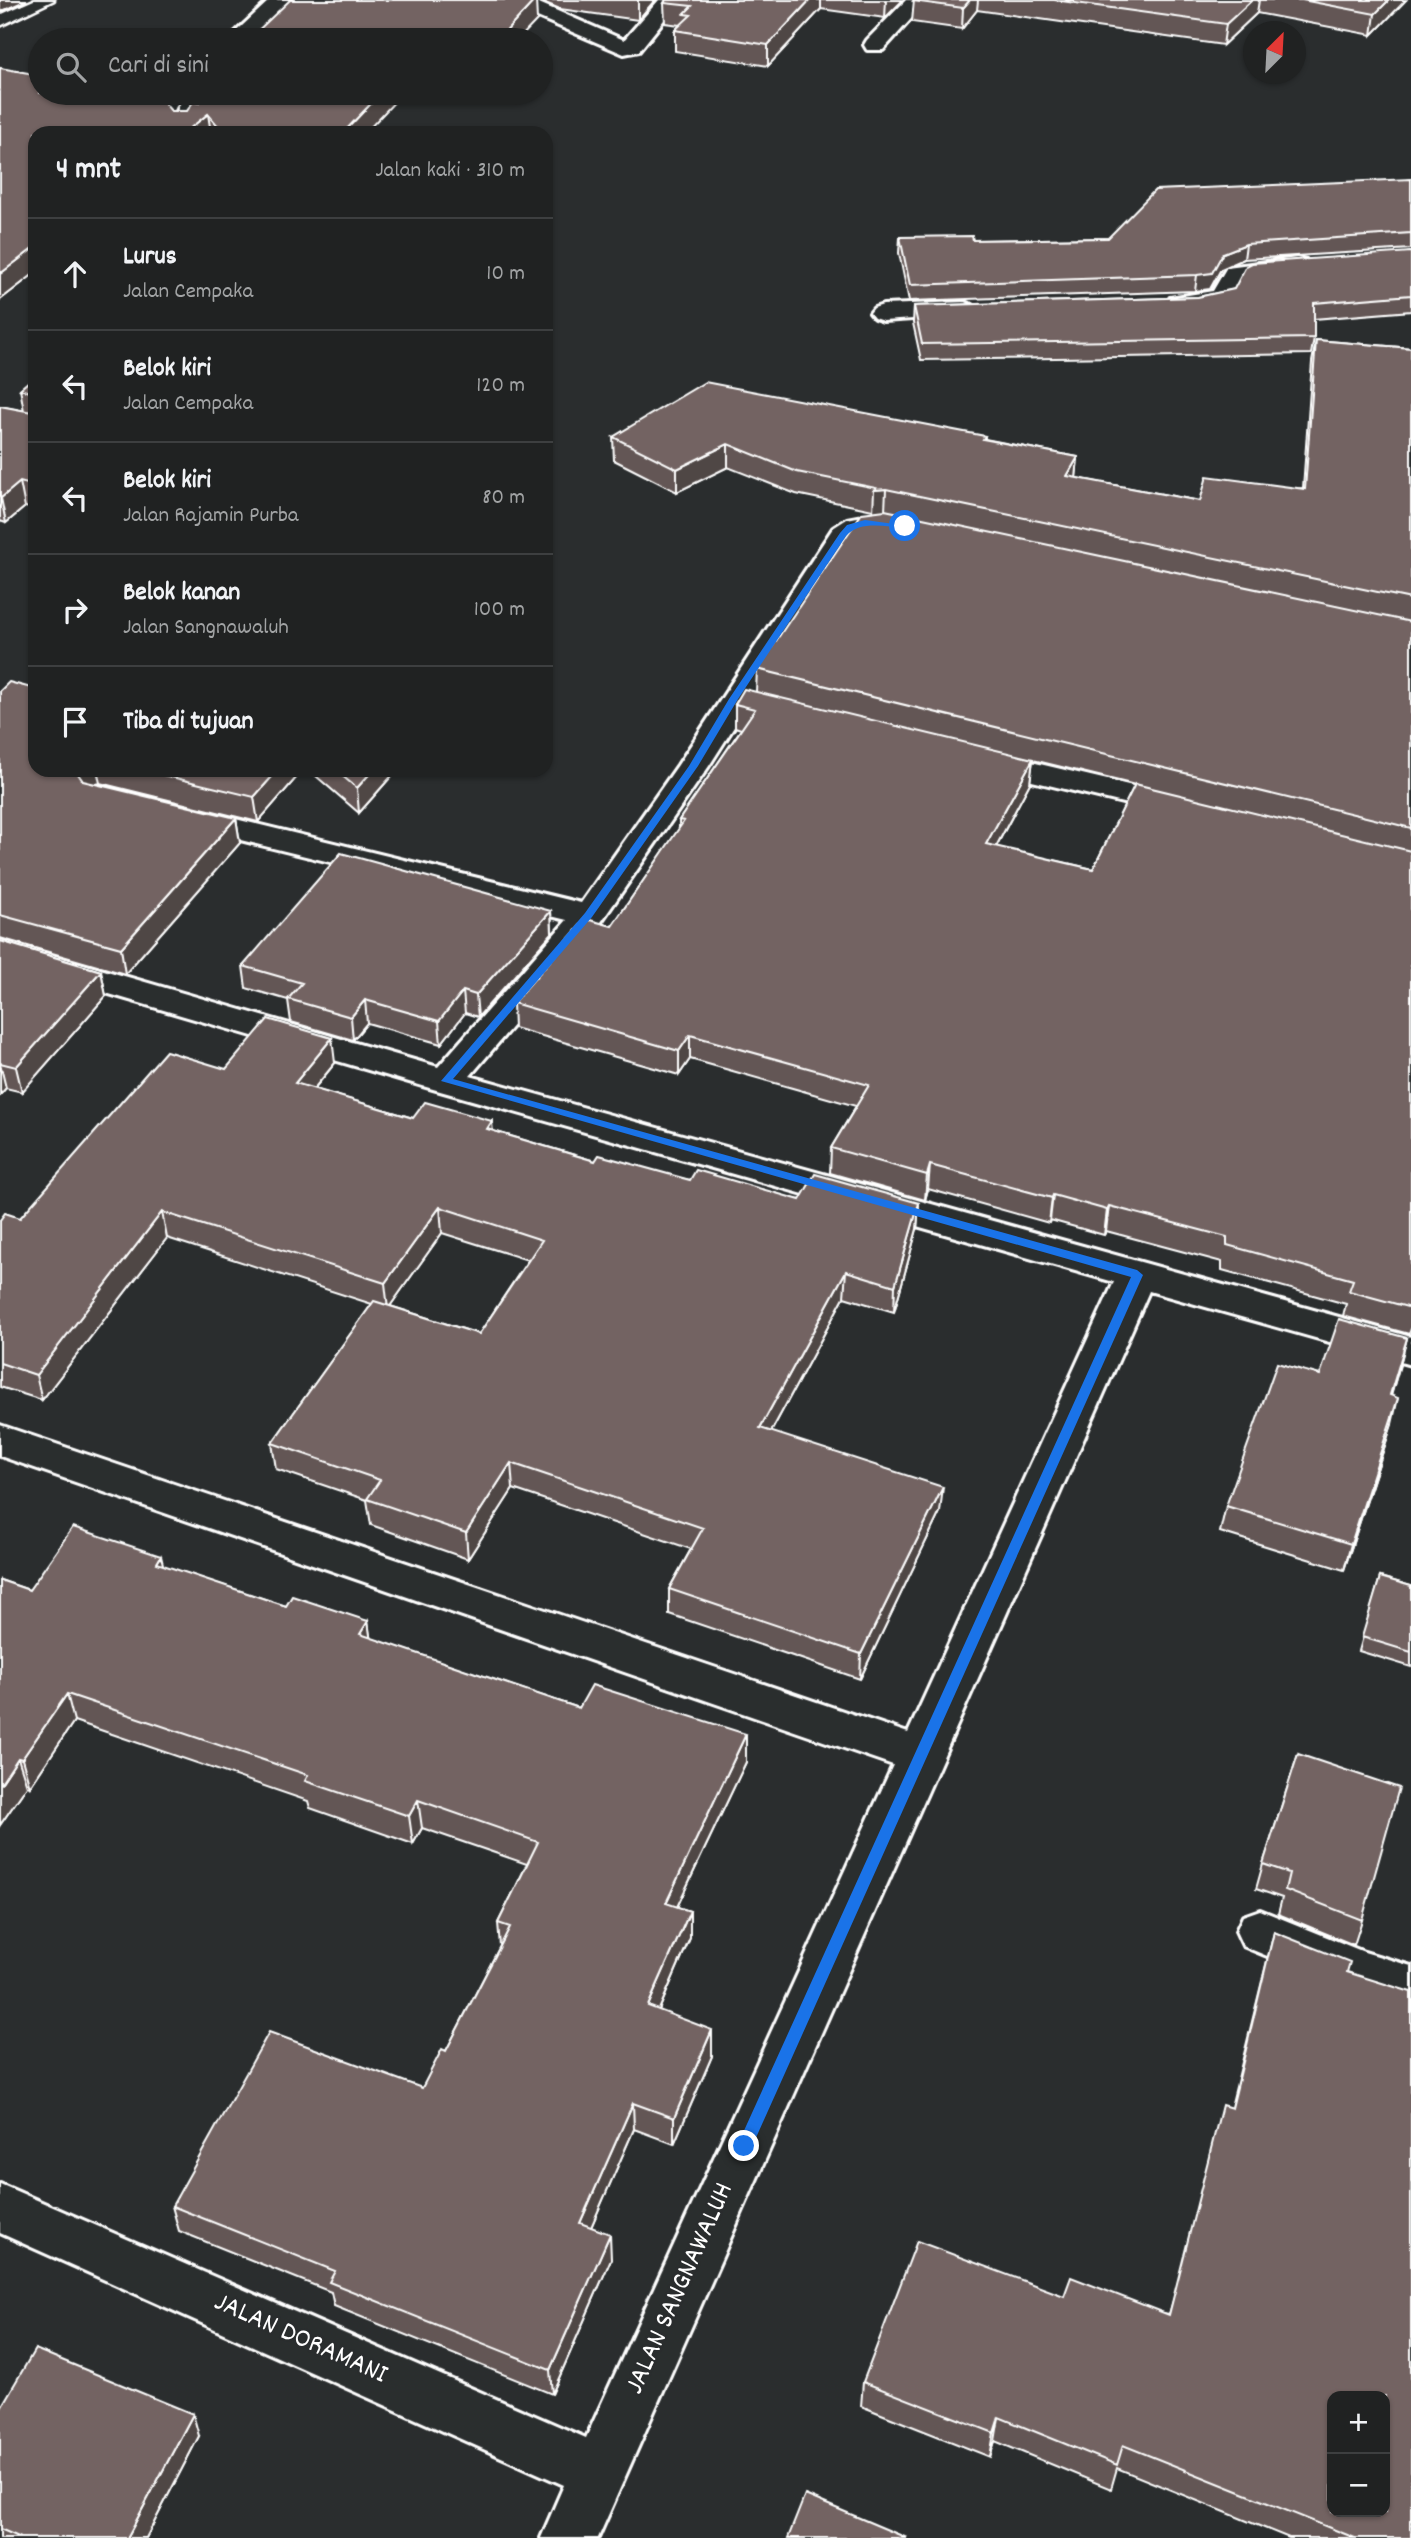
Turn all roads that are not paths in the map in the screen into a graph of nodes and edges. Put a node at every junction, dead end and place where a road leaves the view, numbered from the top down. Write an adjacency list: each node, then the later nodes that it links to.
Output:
1 (46, 0): 6 (lane)
2 (282, 0): 7 (street)
3 (514, 0): 4 (street)
4 (670, 0)
5 (918, 0): 8 (street)
6 (0, 21)
7 (251, 28)
8 (875, 45)
9 (191, 105): 10 (street)
10 (182, 125)
11 (1318, 264): 12 (street)
12 (1155, 303)
13 (992, 309): 14 (street)
14 (883, 313)
15 (932, 532): 19 (street)
16 (951, 751): 18 (street)
17 (153, 809): 19 (street)
18 (1208, 814)
19 (589, 915): 21 (street)
20 (0, 951): 21 (street)
21 (446, 1081): 22 (street)
22 (1137, 1275): 23 (street); 25 (street, JALAN SANGNAWALUH)
23 (1411, 1351)
24 (0, 1440): 25 (street)
25 (921, 1756): 29 (street, JALAN SANGNAWALUH)
26 (1260, 1931): 27 (street)
27 (1411, 1988)
28 (0, 2208): 29 (street, JALAN DORAMANI)
29 (599, 2472): 30 (street, JALAN SANGNAWALUH)
30 (569, 2538)

